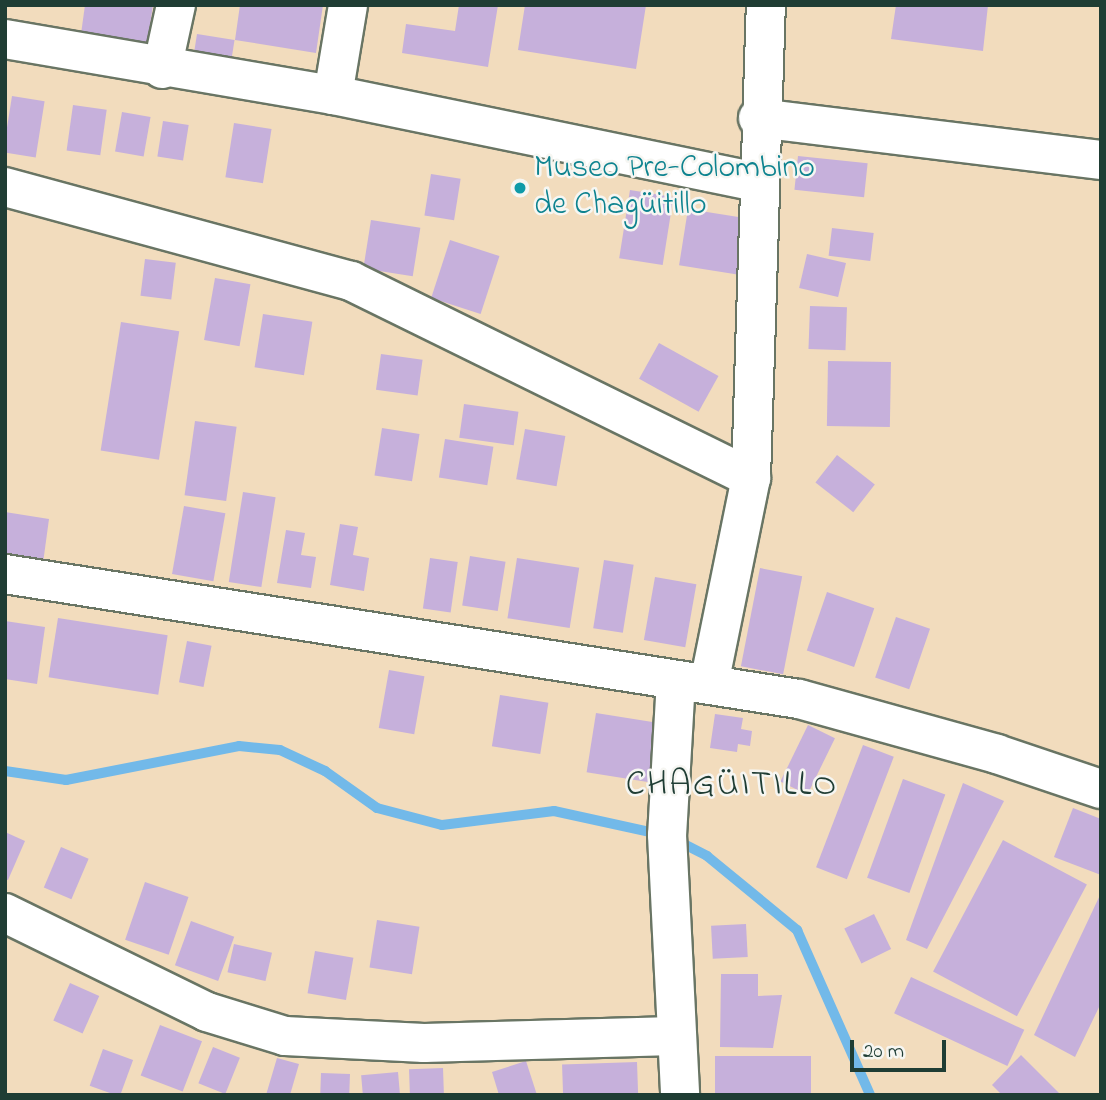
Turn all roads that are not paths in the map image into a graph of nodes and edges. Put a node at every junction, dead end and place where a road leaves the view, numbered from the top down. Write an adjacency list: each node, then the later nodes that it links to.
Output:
1 (176, 5): 5 (street)
2 (348, 5): 6 (street)
3 (766, 5): 7 (street)
4 (5, 39): 5 (street)
5 (162, 69): 6 (street)
6 (333, 95): 9 (street)
7 (758, 118): 8 (street); 9 (street)
8 (1101, 160)
9 (758, 182): 11 (street)
10 (5, 187): 11 (street)
11 (751, 478): 13 (street)
12 (5, 574): 13 (street)
13 (692, 682): 14 (street); 16 (street)
14 (1101, 789)
15 (5, 913): 16 (street)
16 (674, 1037): 17 (street)
17 (680, 1095)

